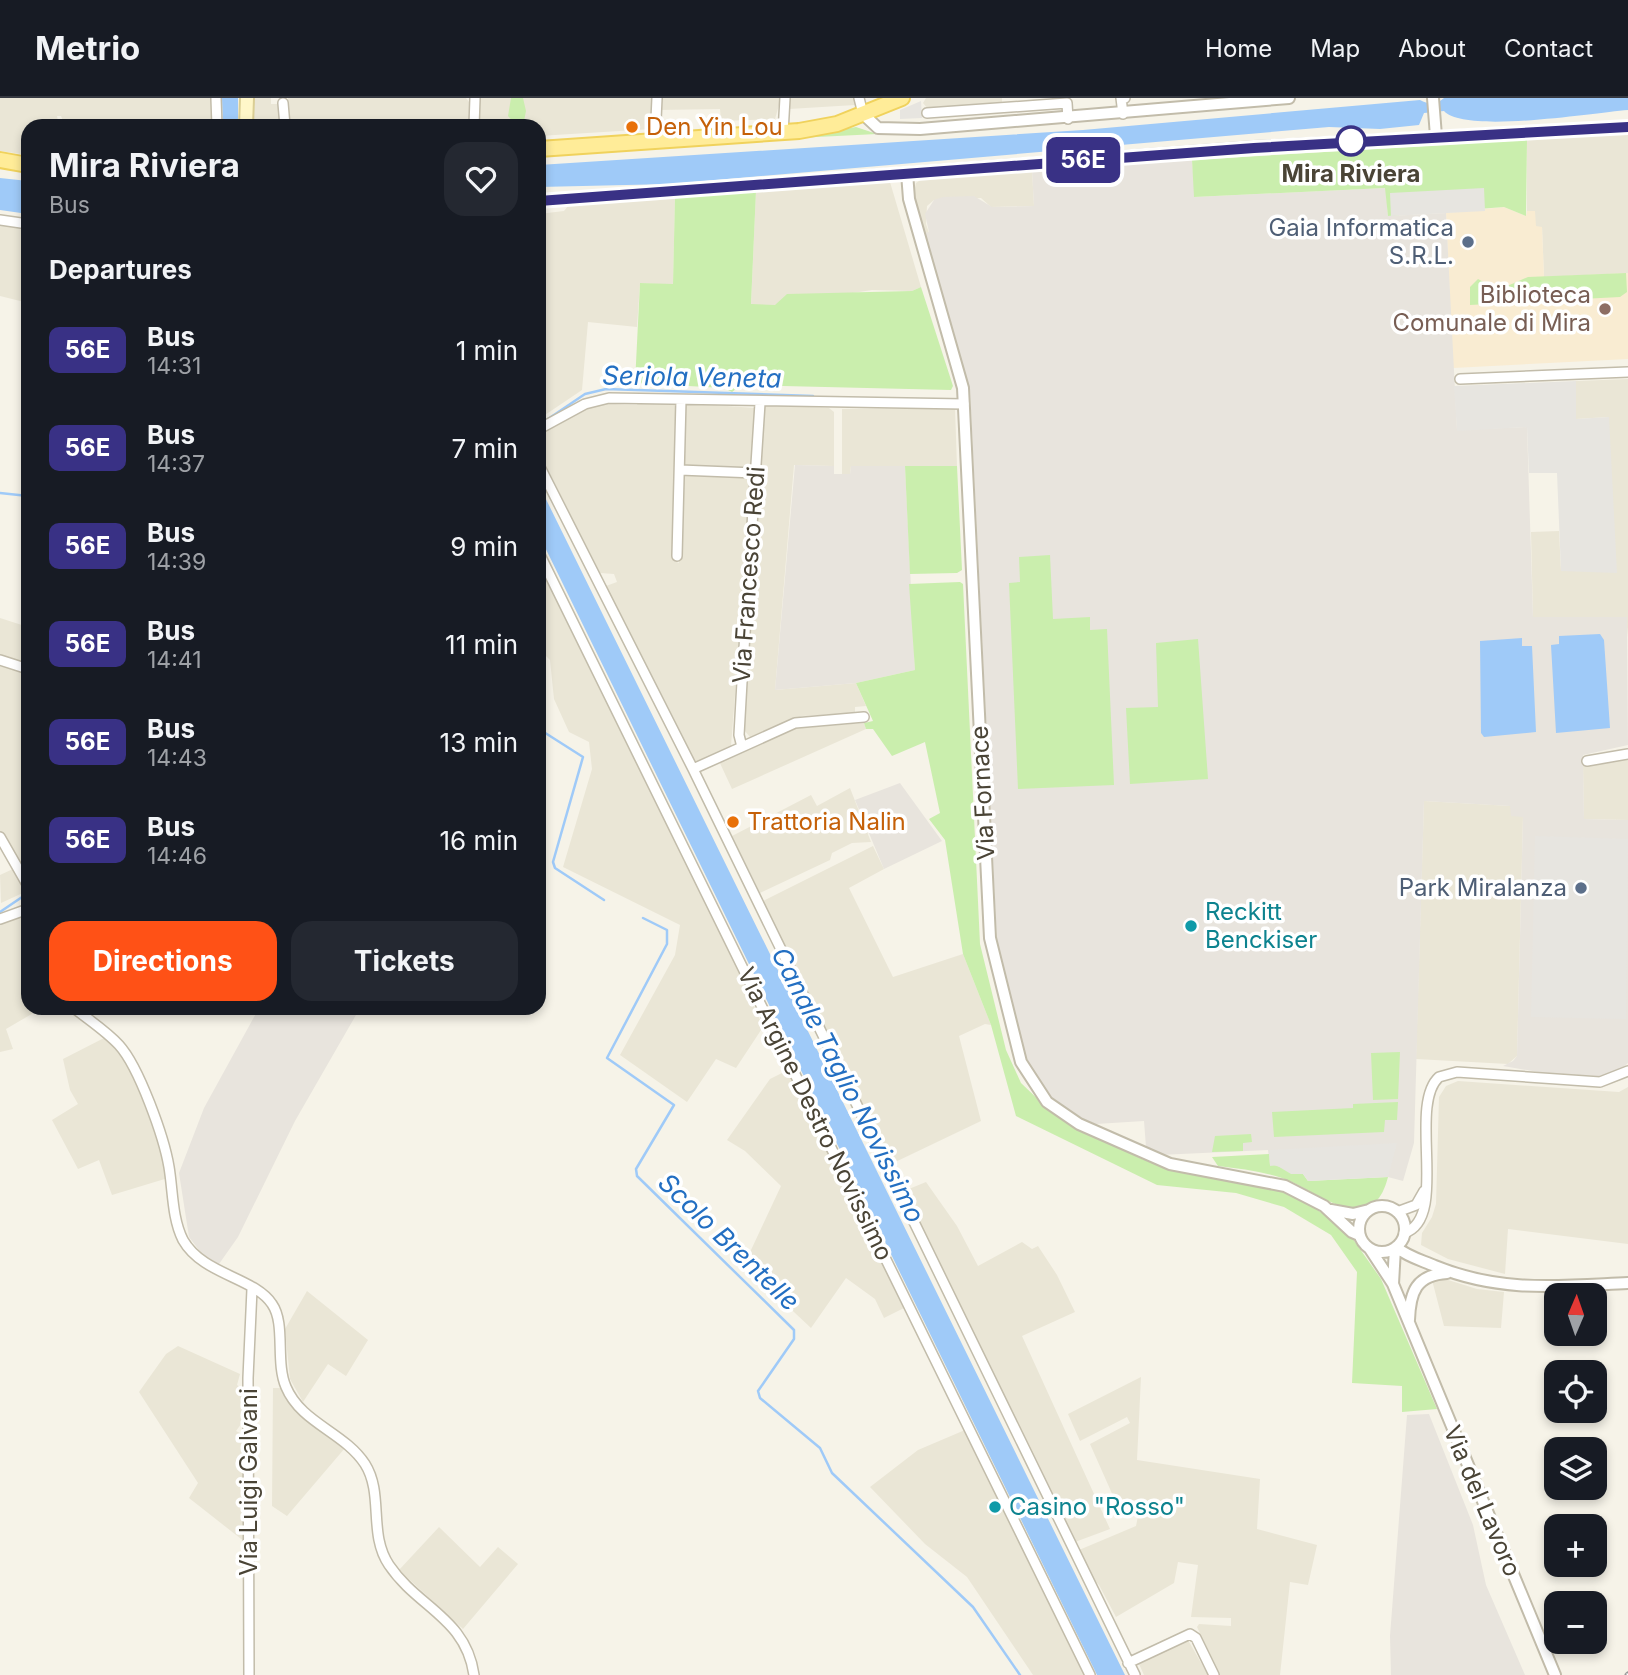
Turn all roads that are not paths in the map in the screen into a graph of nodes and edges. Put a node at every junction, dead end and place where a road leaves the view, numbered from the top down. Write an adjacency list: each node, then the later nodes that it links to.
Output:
1 (216, 98): 18 (street)
2 (247, 98): 19 (main road)
3 (475, 98): 21 (street)
4 (657, 98): 28 (street)
5 (785, 98): 26 (street)
6 (859, 98): 16 (street)
7 (902, 98): 16 (main road)
8 (1125, 98): 17 (street)
9 (1289, 98): 10 (street)
10 (1260, 99): 17 (street)
11 (1433, 100): 27 (street)
12 (283, 103): 20 (street)
13 (995, 108): 14 (street); 22 (street); 23 (street)
14 (945, 112): 15 (street); 24 (street)
15 (926, 113)
16 (863, 114): 24 (street); 26 (main road)
17 (1123, 114): 22 (street)
18 (217, 119)
19 (246, 119)
20 (284, 119)
21 (474, 119)
22 (1068, 119): 23 (street)
23 (996, 124): 24 (street)
24 (946, 127)
25 (1628, 127): 27 (street)
26 (782, 133): 28 (main road)
27 (1436, 136): 32 (street)
28 (655, 141): 29 (main road)
29 (546, 149)
30 (0, 160): 31 (main road)
31 (21, 164)
32 (907, 173): 33 (street); 40 (street, Via Fornace)
33 (546, 200)
34 (0, 220): 35 (street)
35 (21, 222)
36 (1628, 372): 37 (street)
37 (1460, 379)
38 (681, 400): 39 (street); 41 (street); 42 (street)
39 (760, 403): 40 (street); 43 (street, Via Francesco Redi)
40 (964, 404): 61 (street, Via Fornace)
41 (546, 425)
42 (680, 470): 43 (street); 45 (street)
43 (755, 473): 50 (street, Via Francesco Redi)
44 (546, 479): 53 (street)
45 (677, 555)
46 (546, 567): 77 (street, Via Argine Destro Novissimo)
47 (0, 660): 48 (street)
48 (21, 667)
49 (864, 717): 50 (street)
50 (742, 747): 53 (street)
51 (1628, 754): 52 (street)
52 (1587, 761)
53 (693, 769): 74 (street)
54 (0, 837): 55 (street)
55 (21, 873)
56 (21, 912): 57 (street)
57 (0, 919)
58 (83, 1015): 72 (street)
59 (1628, 1071): 60 (street)
60 (1425, 1190): 63 (street); 64 (street)
61 (1331, 1210): 62 (street, Via Fornace); 65 (street, Via Fornace)
62 (1370, 1210): 63 (street); 65 (street)
63 (1397, 1212): 64 (street)
64 (1404, 1234): 66 (street); 68 (street)
65 (1359, 1235): 67 (street)
66 (1395, 1248): 67 (street); 68 (street); 71 (street, Via del Lavoro)
67 (1370, 1249): 71 (street, Via del Lavoro)
68 (1432, 1264): 69 (street)
69 (1451, 1273): 70 (street); 73 (street, Via del Lavoro)
70 (1628, 1283)
71 (1393, 1284): 73 (street, Via del Lavoro)
72 (252, 1289): 75 (street, Via Luigi Galvani); 76 (street)
73 (1409, 1326): 80 (street, Via del Lavoro)
74 (1128, 1663): 78 (street); 79 (street)
75 (249, 1675)
76 (474, 1675)
77 (1090, 1675)
78 (1135, 1675)
79 (1214, 1675)
80 (1555, 1675)

